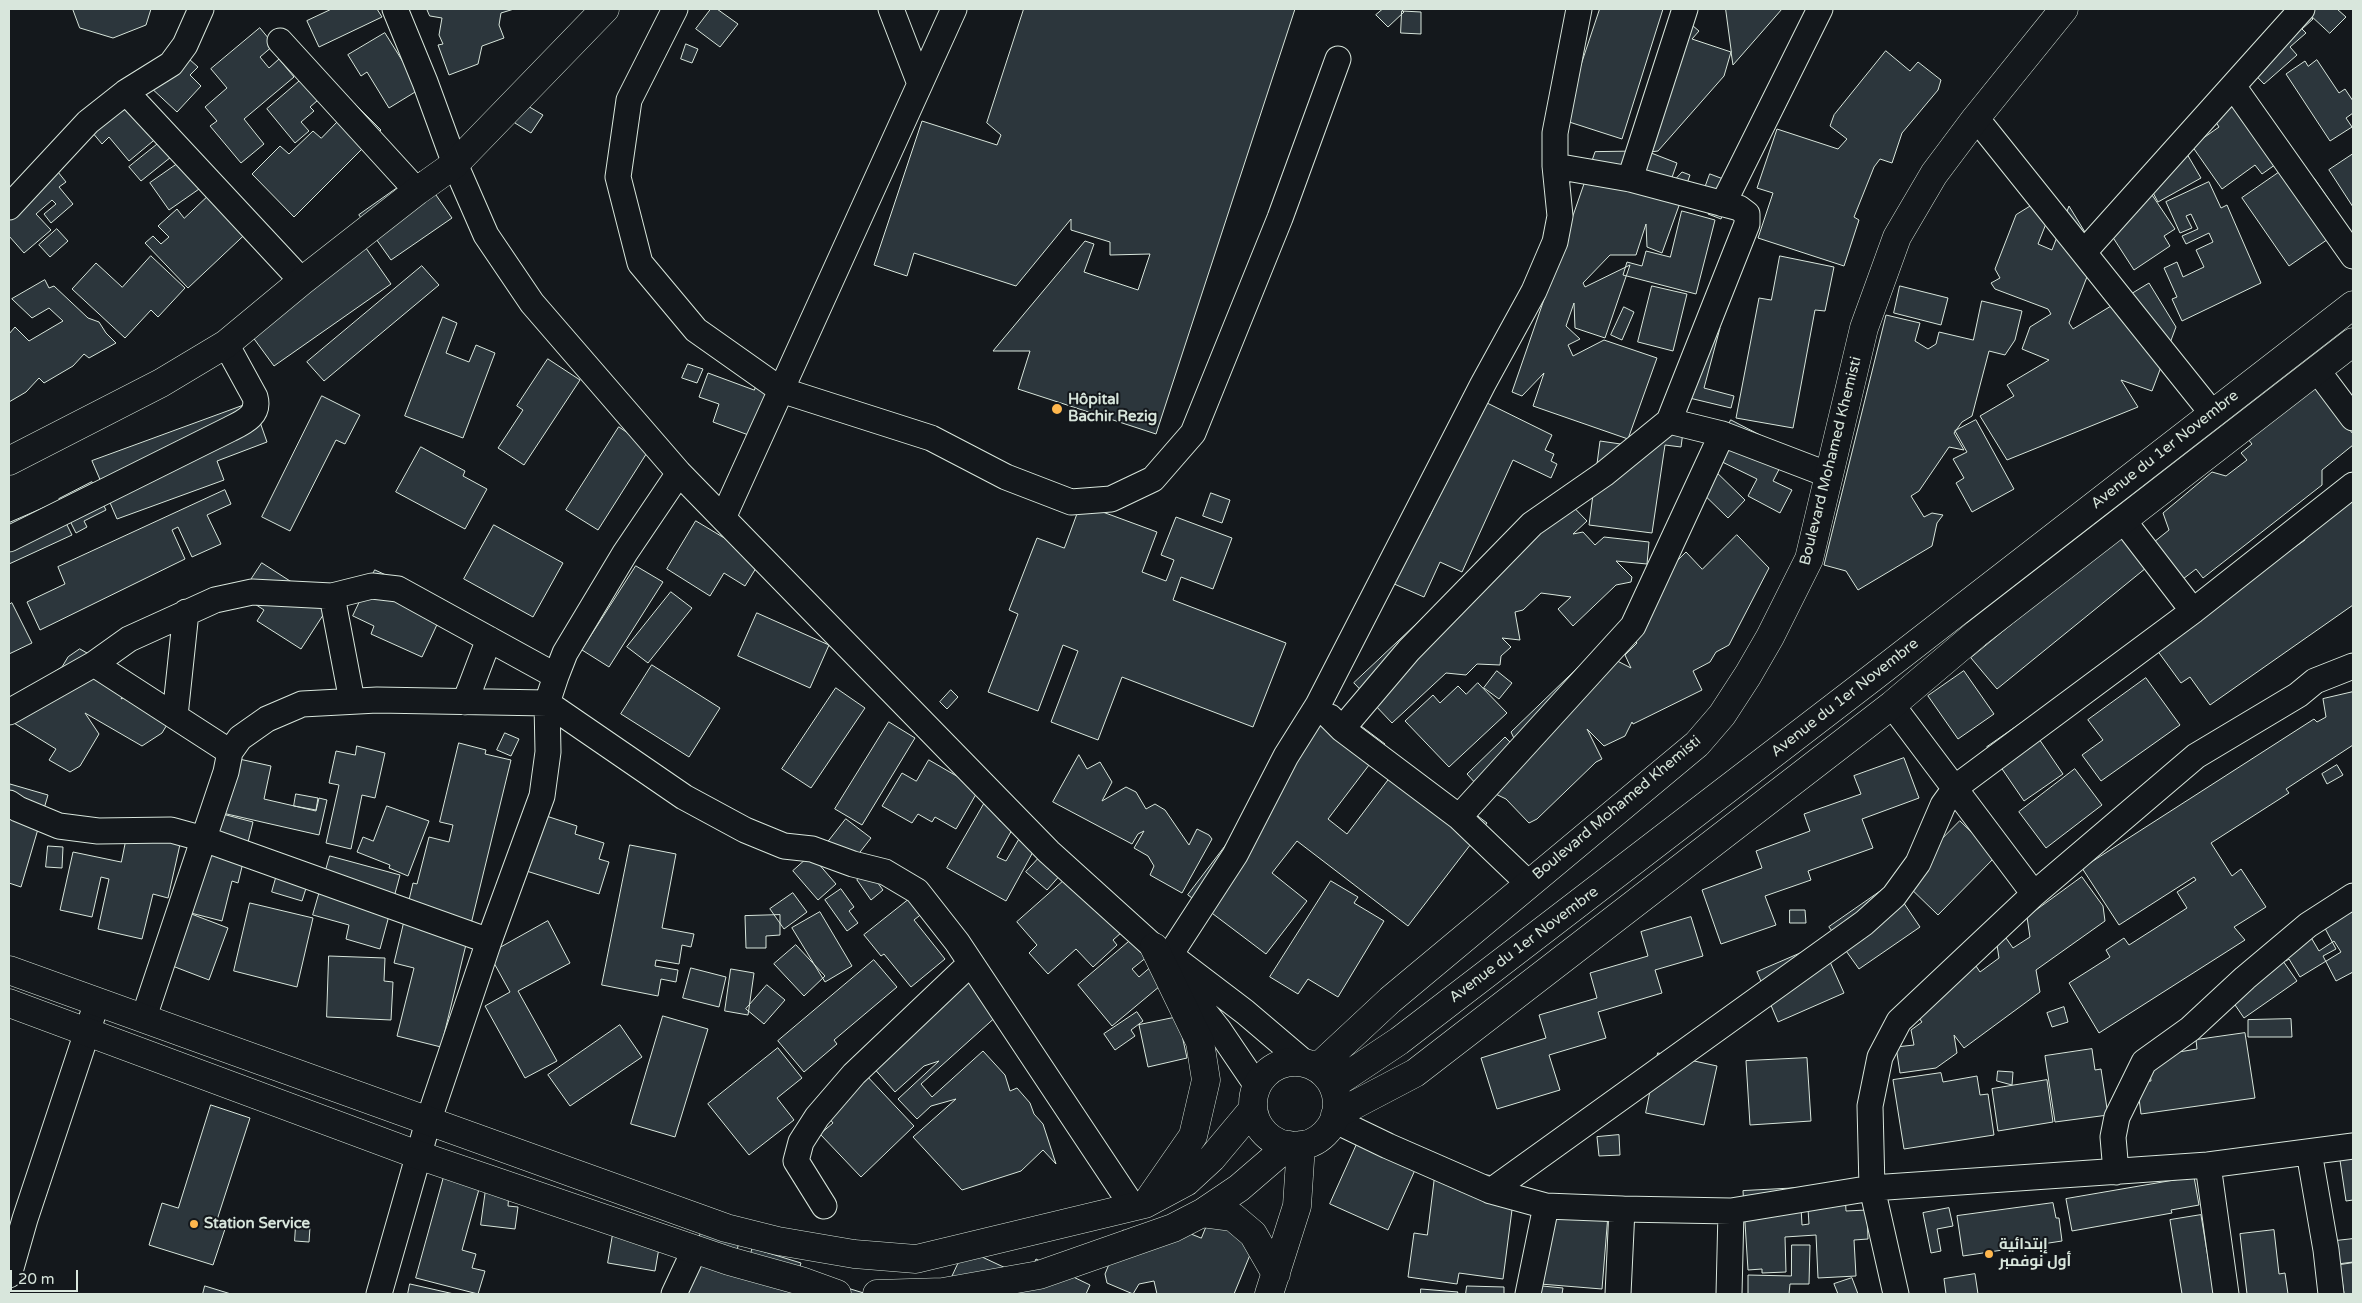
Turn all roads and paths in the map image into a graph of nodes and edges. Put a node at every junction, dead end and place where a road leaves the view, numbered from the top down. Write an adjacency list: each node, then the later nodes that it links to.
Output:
1 (201, 9): 16 (street)
2 (395, 9): 18 (street)
3 (605, 9): 18 (main road)
4 (675, 9): 31 (street)
5 (891, 9): 14 (street)
6 (954, 9): 14 (street)
7 (1579, 9): 19 (street)
8 (1685, 9): 20 (street)
9 (1820, 9): 22 (street)
10 (2064, 9): 17 (main road, Boulevard Mohamed Khemisti)
11 (2302, 9): 15 (street)
12 (280, 41): 21 (street)
13 (1338, 59): 31 (street)
14 (920, 84): 31 (street)
15 (2233, 86): 24 (street); 25 (street)
16 (126, 92): 23 (street); 26 (street)
17 (1976, 118): 24 (street); 38 (main road, Boulevard Mohamed Khemisti)
18 (455, 164): 21 (main road); 37 (street)
19 (1555, 166): 20 (street); 53 (street)
20 (1630, 179): 22 (street)
21 (417, 191): 26 (main road)
22 (1723, 204): 34 (street)
23 (9, 207)
24 (2084, 252): 32 (street)
25 (2353, 256)
26 (302, 281): 29 (main road)
27 (2353, 306): 32 (main road, Avenue du 1er Novembre)
28 (2353, 342): 30 (main road, Avenue du 1er Novembre)
29 (226, 344): 36 (main road); 42 (street)
30 (2317, 370): 33 (street); 41 (main road, Avenue du 1er Novembre)
31 (781, 390): 40 (street)
32 (2212, 413): 74 (main road, Avenue du 1er Novembre)
33 (2353, 418)
34 (1669, 421): 35 (street); 57 (street)
35 (1722, 434): 38 (street); 61 (street)
36 (9, 461)
37 (679, 473): 40 (street); 49 (street)
38 (1829, 475): 63 (main road, Boulevard Mohamed Khemisti)
39 (2353, 485): 45 (street)
40 (723, 518): 67 (street)
41 (2122, 520): 45 (street); 54 (main road, Avenue du 1er Novembre)
42 (9, 539)
43 (332, 596): 44 (street); 46 (street); 50 (street)
44 (186, 612): 47 (street); 56 (street)
45 (2193, 612): 59 (street)
46 (489, 639): 49 (street); 51 (street)
47 (94, 664): 55 (street); 56 (street)
48 (2353, 666): 64 (street)
49 (556, 676): 52 (street)
50 (352, 701): 51 (street); 58 (street)
51 (465, 702): 52 (street)
52 (547, 703): 66 (street); 68 (street)
53 (1318, 705): 57 (street); 67 (street)
54 (1892, 705): 59 (street); 76 (main road, Avenue du 1er Novembre)
55 (9, 712)
56 (175, 716): 58 (street)
57 (1342, 729): 61 (street)
58 (230, 752): 62 (street)
59 (1956, 787): 64 (street); 85 (street)
60 (9, 804): 62 (street)
61 (1459, 816): 63 (street)
62 (204, 839): 66 (street); 72 (street)
63 (1528, 883): 74 (main road, Boulevard Mohamed Khemisti)
64 (2034, 894): 84 (street)
65 (2353, 896): 83 (street)
66 (489, 941): 77 (street)
67 (1162, 951): 74 (street); 75 (street); 86 (main road)
68 (971, 963): 86 (street); 87 (street)
69 (9, 970): 70 (main road)
70 (98, 1002): 72 (main road); 73 (street)
71 (9, 1003): 73 (main road)
72 (144, 1017): 77 (main road)
73 (88, 1032): 81 (main road); 92 (street)
74 (1319, 1072): 75 (main road); 76 (main road)
75 (1255, 1098): 78 (main road); 86 (main road)
76 (1335, 1118): 78 (main road); 85 (street)
77 (428, 1122): 81 (street); 86 (main road)
78 (1295, 1145): 91 (main road); 95 (main road)
79 (2353, 1146): 80 (street)
80 (2309, 1152): 82 (street); 106 (street)
81 (418, 1156): 93 (main road); 97 (street)
82 (2208, 1165): 83 (street); 105 (street)
83 (2116, 1172): 84 (street)
84 (1872, 1188): 90 (street); 104 (street)
85 (1491, 1191): 88 (street)
86 (1139, 1205)
87 (824, 1206)
88 (1546, 1206): 89 (street); 101 (street)
89 (1622, 1209): 90 (street); 102 (street)
90 (1732, 1210): 103 (street)
91 (1202, 1213): 95 (main road); 96 (main road)
92 (17, 1216): 94 (street)
93 (695, 1249): 98 (street); 99 (main road)
94 (9, 1275)
95 (1273, 1284)
96 (943, 1293): 100 (main road)
97 (379, 1294)
98 (674, 1294)
99 (837, 1294)
100 (877, 1294)
101 (1528, 1294)
102 (1618, 1294)
103 (1728, 1294)
104 (1896, 1294)
105 (2226, 1294)
106 (2331, 1294)

